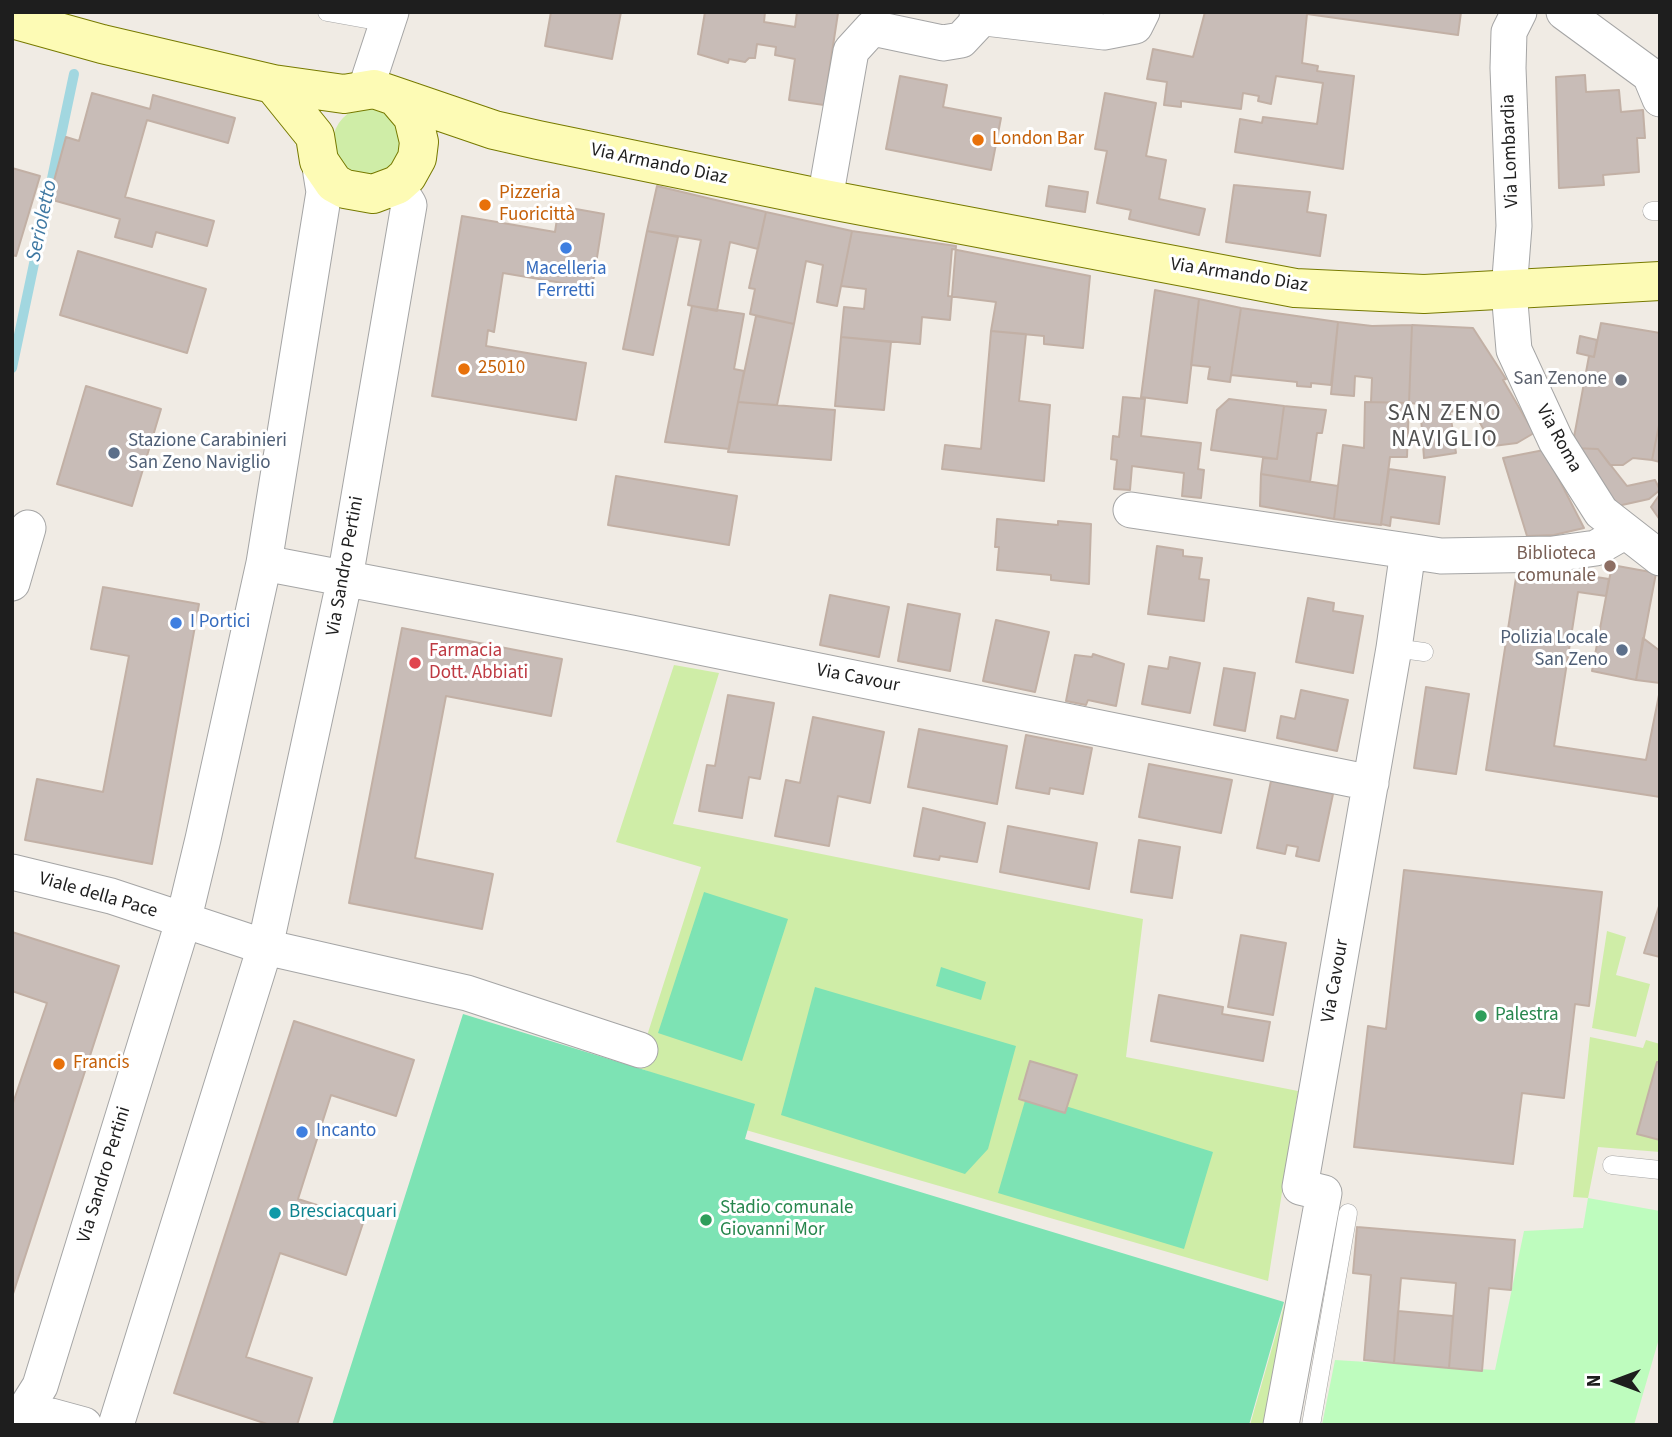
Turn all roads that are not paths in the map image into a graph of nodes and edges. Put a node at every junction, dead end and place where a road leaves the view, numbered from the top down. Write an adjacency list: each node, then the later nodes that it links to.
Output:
1 (327, 12): 6 (lane)
2 (1142, 12): 5 (street)
3 (1519, 12): 16 (street, Via Lombardia)
4 (1564, 12): 10 (street)
5 (978, 15): 14 (street)
6 (390, 18): 9 (street)
7 (12, 19): 8 (main road, Via Armando Diaz)
8 (273, 84): 9 (main road, Via Armando Diaz); 12 (main road, Via Armando Diaz)
9 (368, 94): 11 (main road, Via Armando Diaz); 12 (main road); 13 (main road)
10 (1660, 99)
11 (494, 130): 13 (main road, Via Armando Diaz); 14 (main road, Via Armando Diaz)
12 (317, 149): 13 (main road, Via Armando Diaz); 22 (street, Via Sandro Pertini)
13 (407, 171): 23 (street, Via Sandro Pertini)
14 (825, 199): 16 (main road, Via Armando Diaz)
15 (1660, 281): 16 (main road, Via Armando Diaz)
16 (1509, 291): 19 (street, Via Roma)
17 (1131, 510): 20 (street)
18 (28, 528): 24 (street)
19 (1624, 532): 20 (street); 21 (street, Via Roma)
20 (1408, 551): 25 (street, Via Cavour)
21 (1660, 558)
22 (264, 563): 23 (street, Via Cavour); 27 (street, Via Sandro Pertini)
23 (345, 578): 25 (street, Via Cavour); 28 (street, Via Sandro Pertini)
24 (12, 583)
25 (1371, 783): 36 (street, Via Cavour)
26 (12, 872): 27 (street, Viale della Pace)
27 (183, 922): 28 (street); 34 (street, Via Sandro Pertini)
28 (265, 947): 29 (street); 33 (street, Via Sandro Pertini)
29 (640, 1050)
30 (1612, 1165): 31 (lane)
31 (1660, 1170)
32 (1348, 1213): 37 (lane)
33 (126, 1417)
34 (15, 1424): 35 (street)
35 (84, 1425)
36 (1281, 1425)
37 (1311, 1425)

